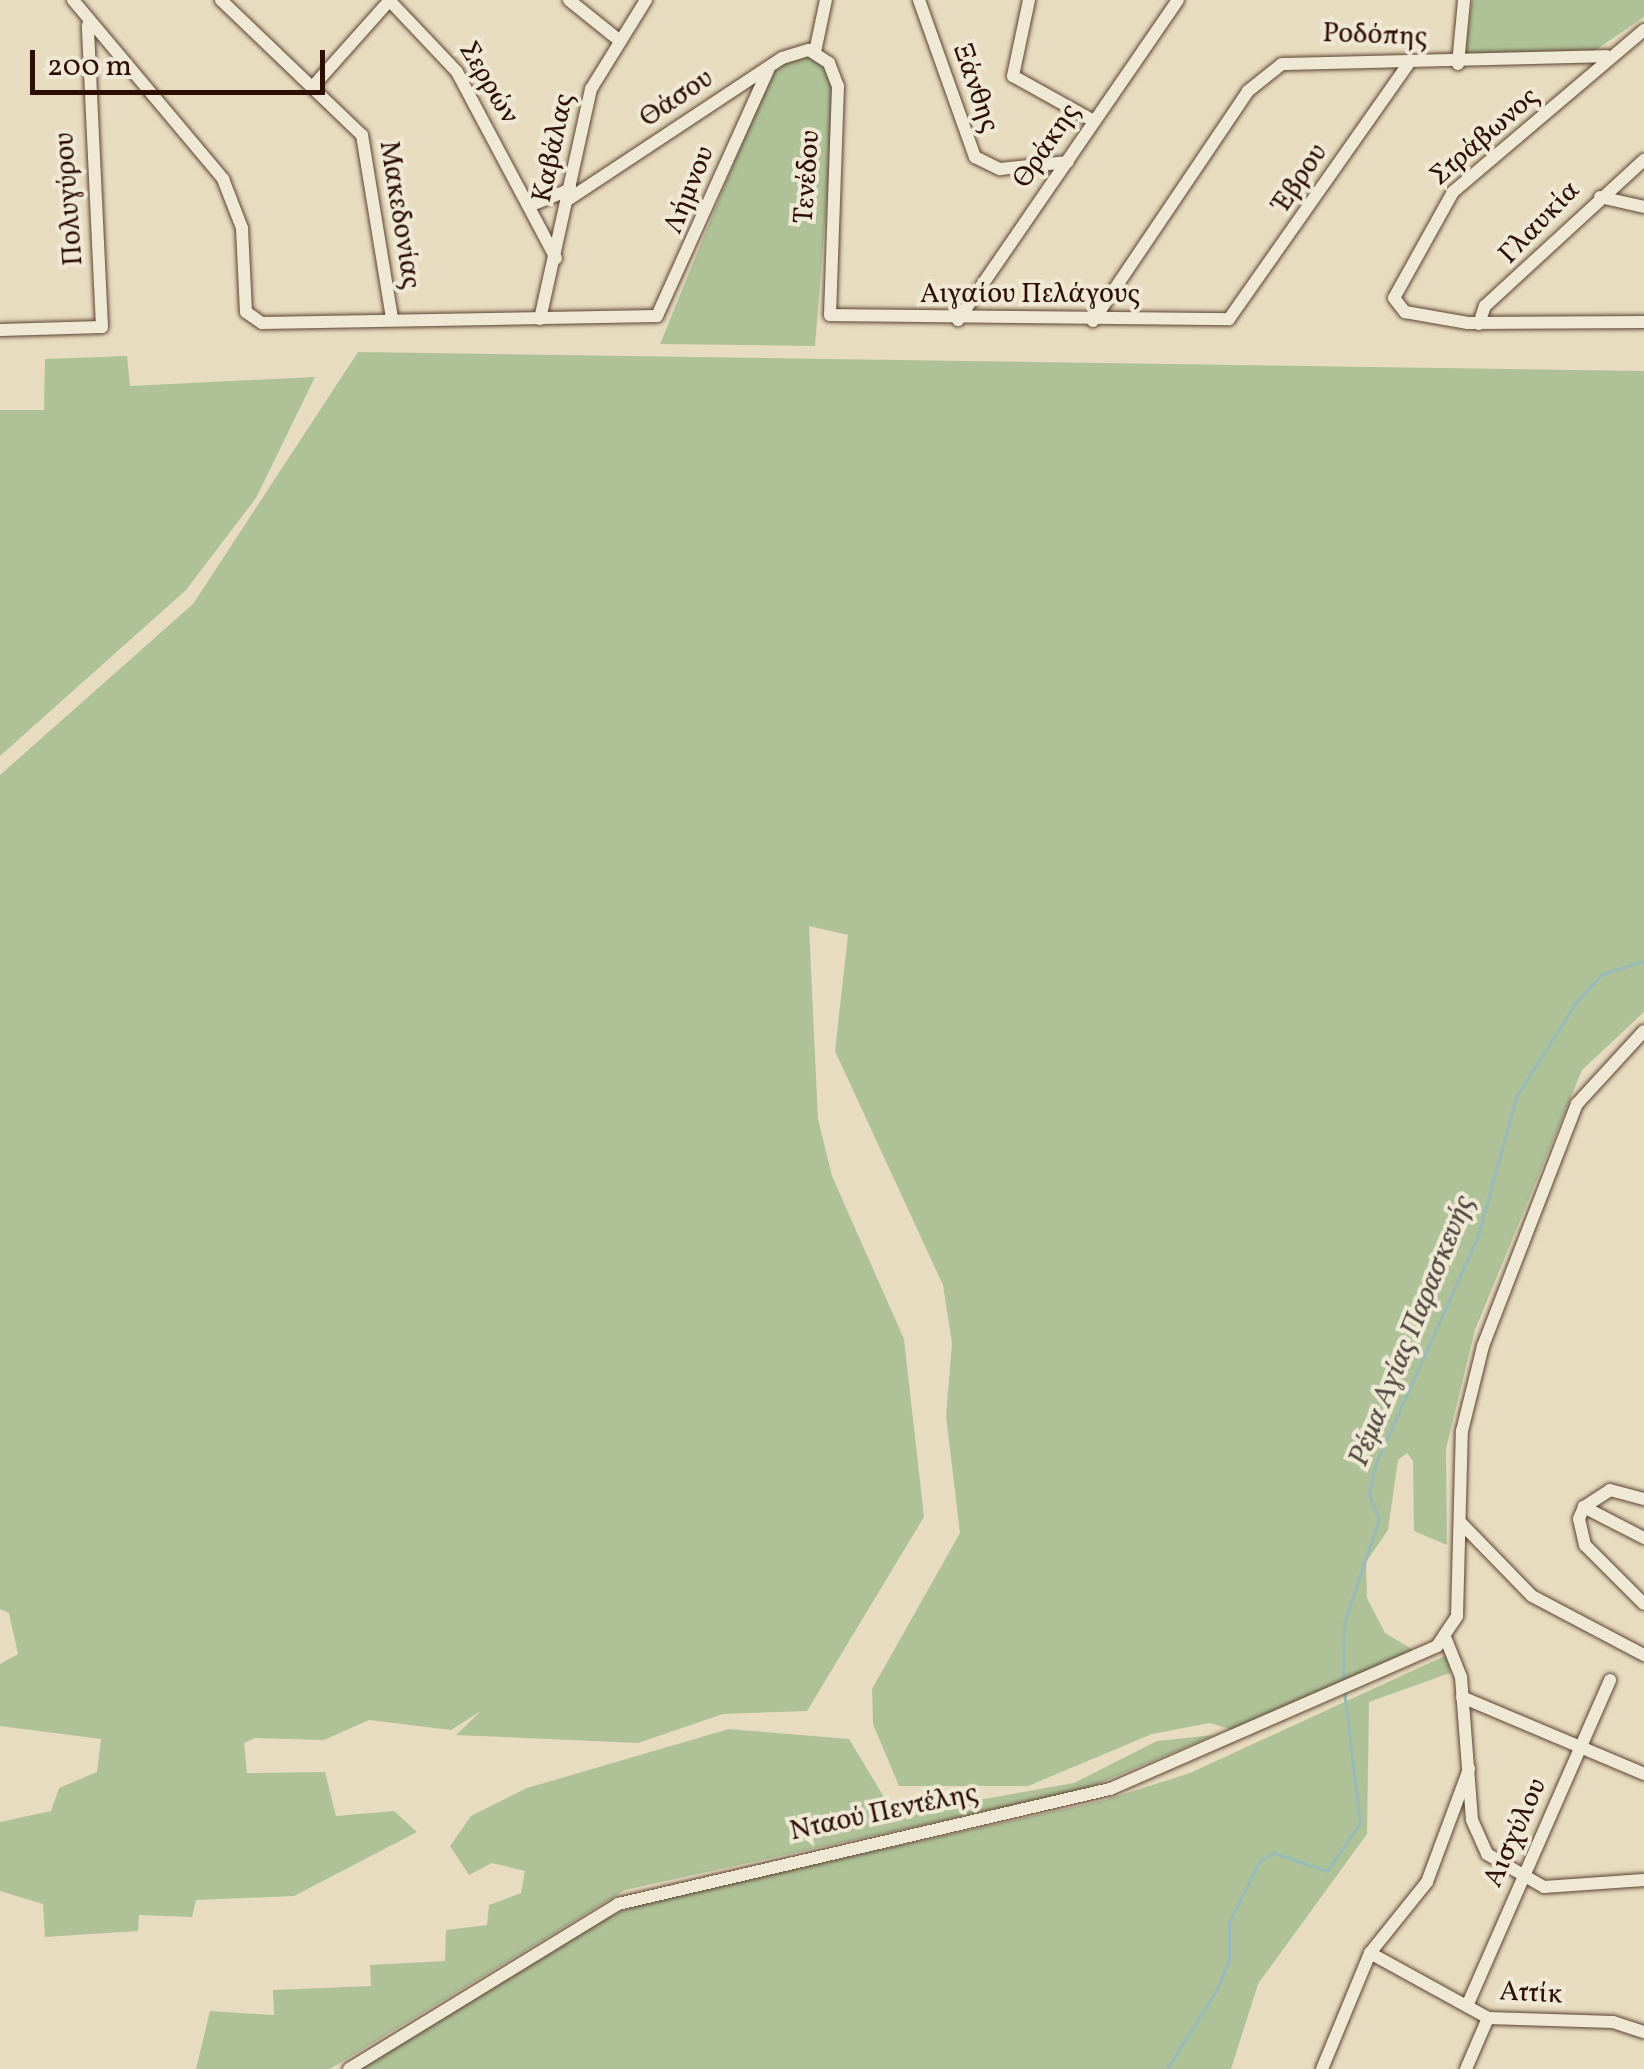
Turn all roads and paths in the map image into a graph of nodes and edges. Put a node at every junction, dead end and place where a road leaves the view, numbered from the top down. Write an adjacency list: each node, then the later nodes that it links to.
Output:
1 (73, 0): 11 (street, Πολυγύρου)
2 (221, 0): 19 (street, Μακεδονίας)
3 (390, 0): 19 (street); 25 (street, Σερρών)
4 (569, 0): 13 (street)
5 (646, 0): 13 (street, Καβάλας)
6 (826, 0): 14 (street)
7 (919, 0): 22 (street, Ξάνθης)
8 (1029, 0): 20 (street)
9 (1178, 0): 20 (street, Θράκης)
10 (1464, 0): 17 (street)
11 (88, 24): 29 (street); 36 (street, Πολυγύρου)
12 (1644, 30): 15 (street, Στράβωνος)
13 (615, 37): 23 (street, Καβάλας)
14 (815, 52): 18 (street, Θάσου); 28 (street, Τενέδου)
15 (1607, 56): 17 (street, Ροδόπης); 35 (street, Στράβωνος)
16 (1409, 63): 17 (street, Ροδόπης); 30 (street, Έβρου); 33 (street, Ροδόπης)
17 (1458, 64)
18 (769, 67): 23 (street, Θάσου); 31 (street, Λήμνου)
19 (316, 82): 29 (street, Μακεδονίας)
20 (1094, 121): 22 (street, Θράκης)
21 (1644, 160): 24 (street, Γλαυκία)
22 (1068, 162): 32 (street, Θράκης)
23 (570, 194): 25 (street, Θάσου); 27 (street, Καβάλας)
24 (1600, 197): 26 (street); 35 (street, Γλαυκία)
25 (529, 206): 27 (street, Σερρών)
26 (1644, 208)
27 (556, 258): 31 (street, Καβάλας)
28 (829, 314): 32 (street, Αιγαίου Πελάγους)
29 (392, 318): 31 (street)
30 (1232, 318): 33 (street, Αιγαίου Πελάγους)
31 (540, 319)
32 (958, 320): 33 (street, Αιγαίου Πελάγους)
33 (1093, 320)
34 (1644, 322): 35 (street)
35 (1480, 324)
36 (0, 330)
37 (1644, 1030): 40 (street)
38 (1644, 1500): 39 (street)
39 (1584, 1507): 41 (street); 42 (street)
40 (1460, 1522): 43 (street); 44 (street)
41 (1644, 1538)
42 (1644, 1604)
43 (1445, 1637): 46 (street); 56 (street, Νταού Πεντέλης)
44 (1644, 1655)
45 (1610, 1680): 47 (street, Αισχύλου)
46 (1462, 1697): 47 (street); 48 (street)
47 (1582, 1746): 49 (street); 51 (street, Αισχύλου)
48 (1470, 1770): 51 (street); 52 (street)
49 (1644, 1774)
50 (1644, 1880): 51 (street)
51 (1522, 1881): 53 (street, Αισχύλου)
52 (1370, 1953): 53 (street, Αττίκ); 57 (street)
53 (1467, 2006): 54 (street, Αττίκ)
54 (1488, 2018): 55 (street, Αττίκ); 58 (street)
55 (1644, 2032)
56 (349, 2069)
57 (1322, 2069)
58 (1466, 2069)

